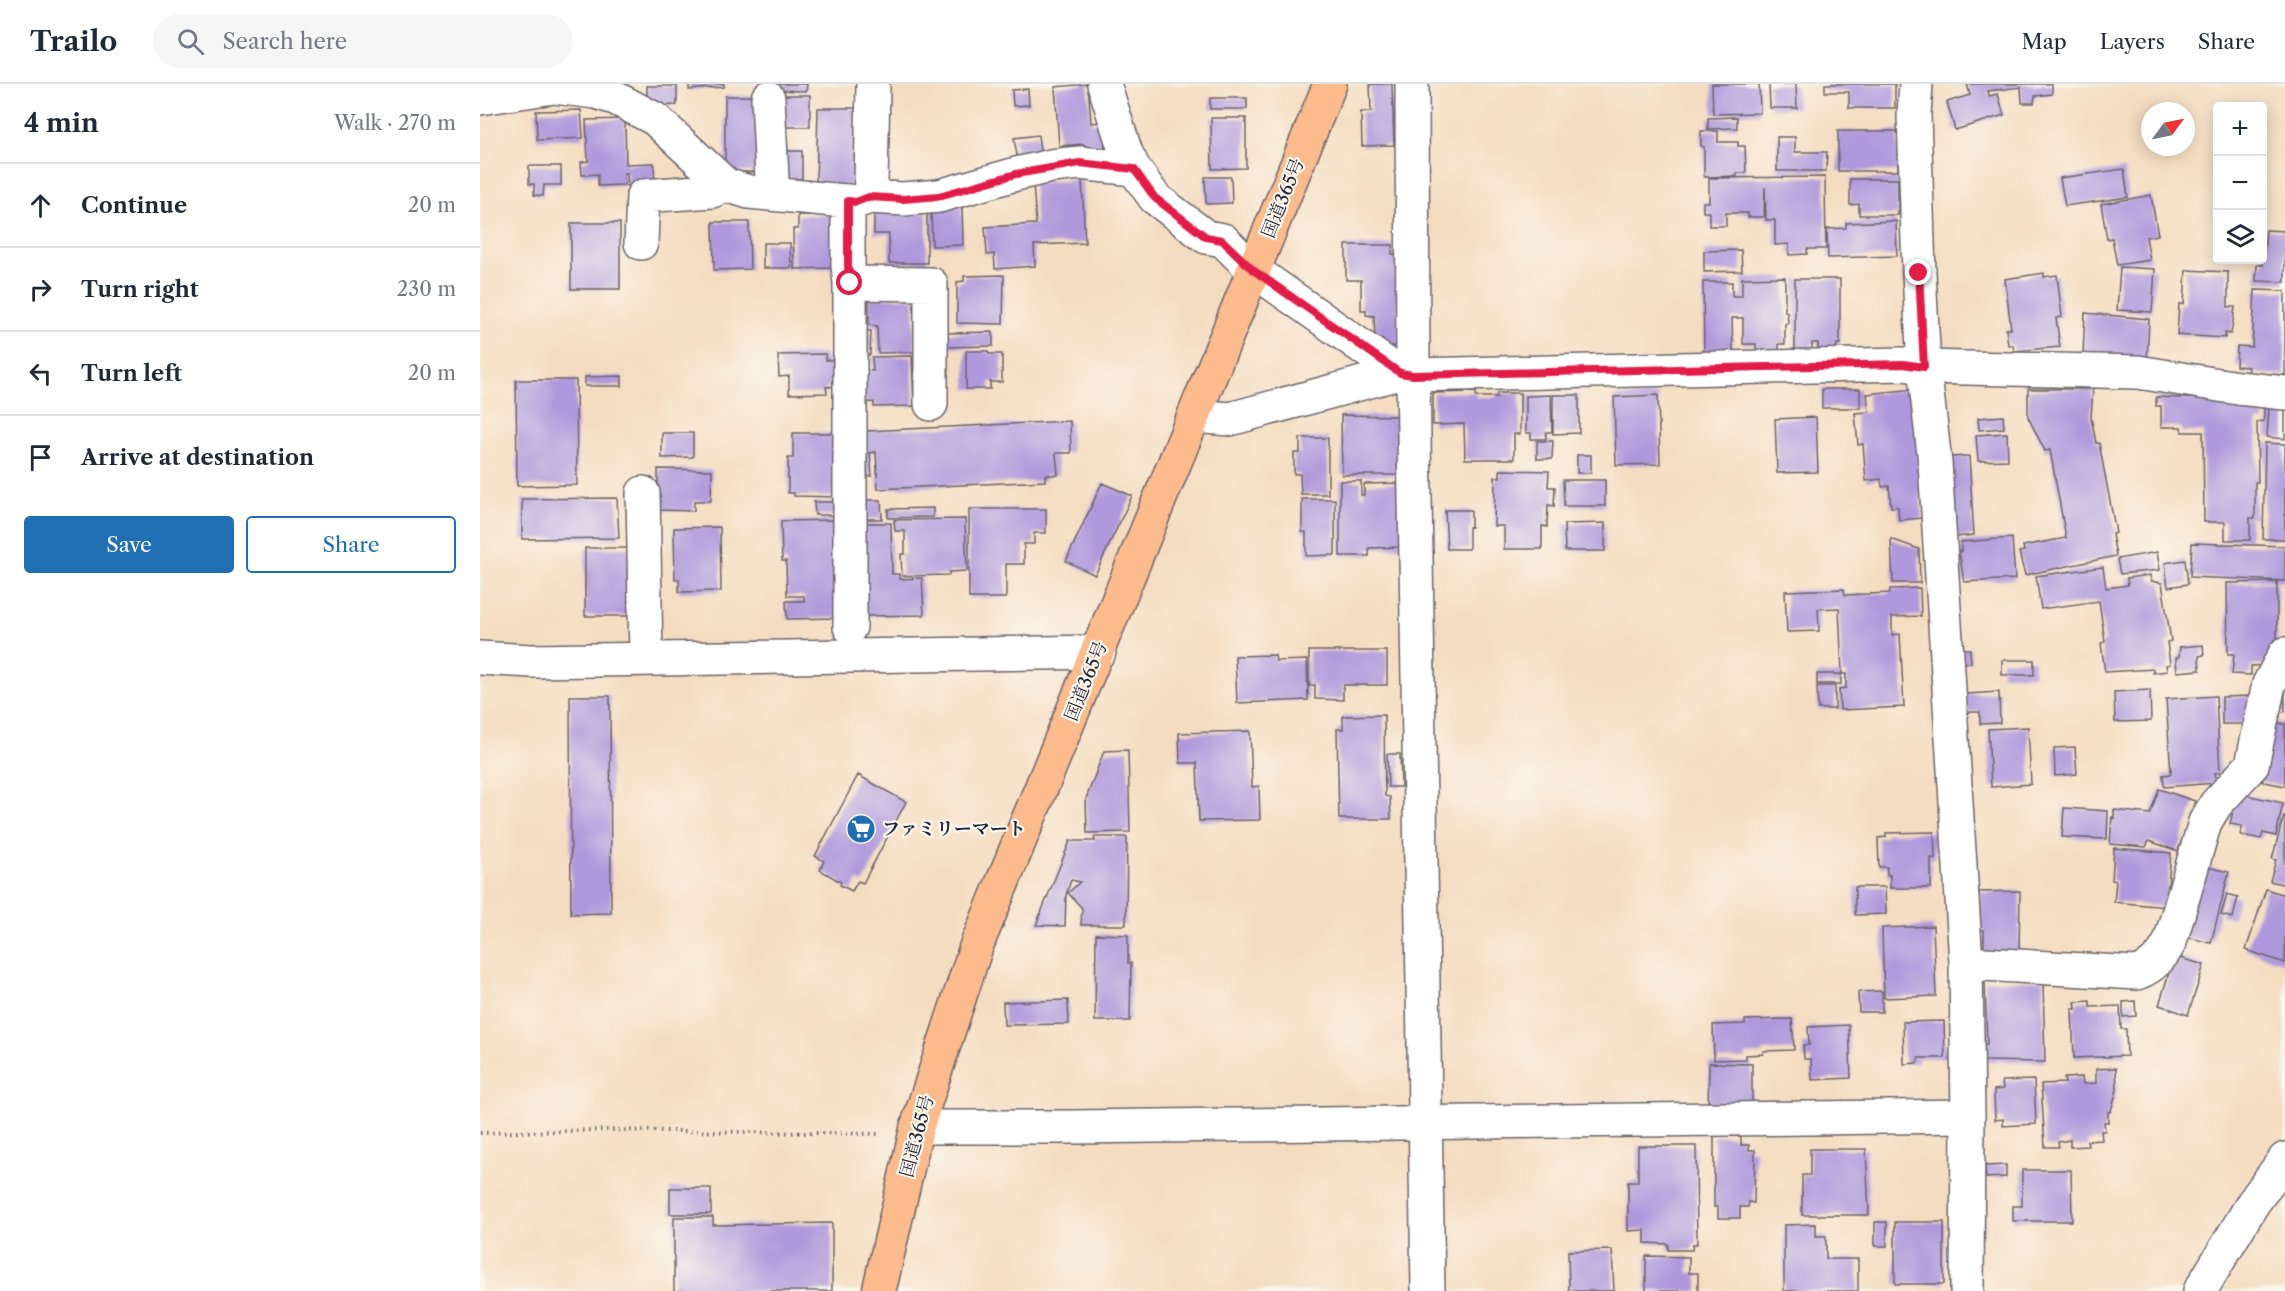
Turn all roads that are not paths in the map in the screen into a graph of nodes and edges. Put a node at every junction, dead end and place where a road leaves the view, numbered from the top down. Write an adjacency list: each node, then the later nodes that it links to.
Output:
1 (1104, 84): 8 (street)
2 (1330, 84): 13 (highway, 国道365号)
3 (1412, 84): 16 (street)
4 (1916, 84): 15 (street)
5 (873, 85): 11 (street)
6 (480, 98): 9 (street)
7 (768, 98): 10 (street)
8 (1134, 169): 11 (street); 13 (street)
9 (726, 185): 10 (street); 12 (street)
10 (768, 193): 11 (street)
11 (862, 199): 14 (street)
12 (641, 243)
13 (1253, 270): 16 (street); 19 (highway, 国道365号)
14 (850, 283): 18 (street); 21 (street)
15 (1924, 367): 16 (street); 17 (street); 26 (street)
16 (1406, 374): 19 (street); 28 (street)
17 (2285, 393)
18 (931, 404)
19 (1194, 416): 22 (highway, 国道365号)
20 (643, 493): 25 (street)
21 (850, 627)
22 (1099, 651): 25 (street); 29 (highway, 国道365号)
23 (2285, 654): 26 (street)
24 (480, 658): 25 (street)
25 (646, 659)
26 (1966, 963): 27 (street)
27 (1968, 1116): 28 (street); 33 (street)
28 (1427, 1123): 29 (street); 32 (street)
29 (916, 1130): 31 (highway, 国道365号)
30 (2285, 1158): 34 (street)
31 (879, 1291)
32 (1428, 1291)
33 (1967, 1291)
34 (2200, 1291)

